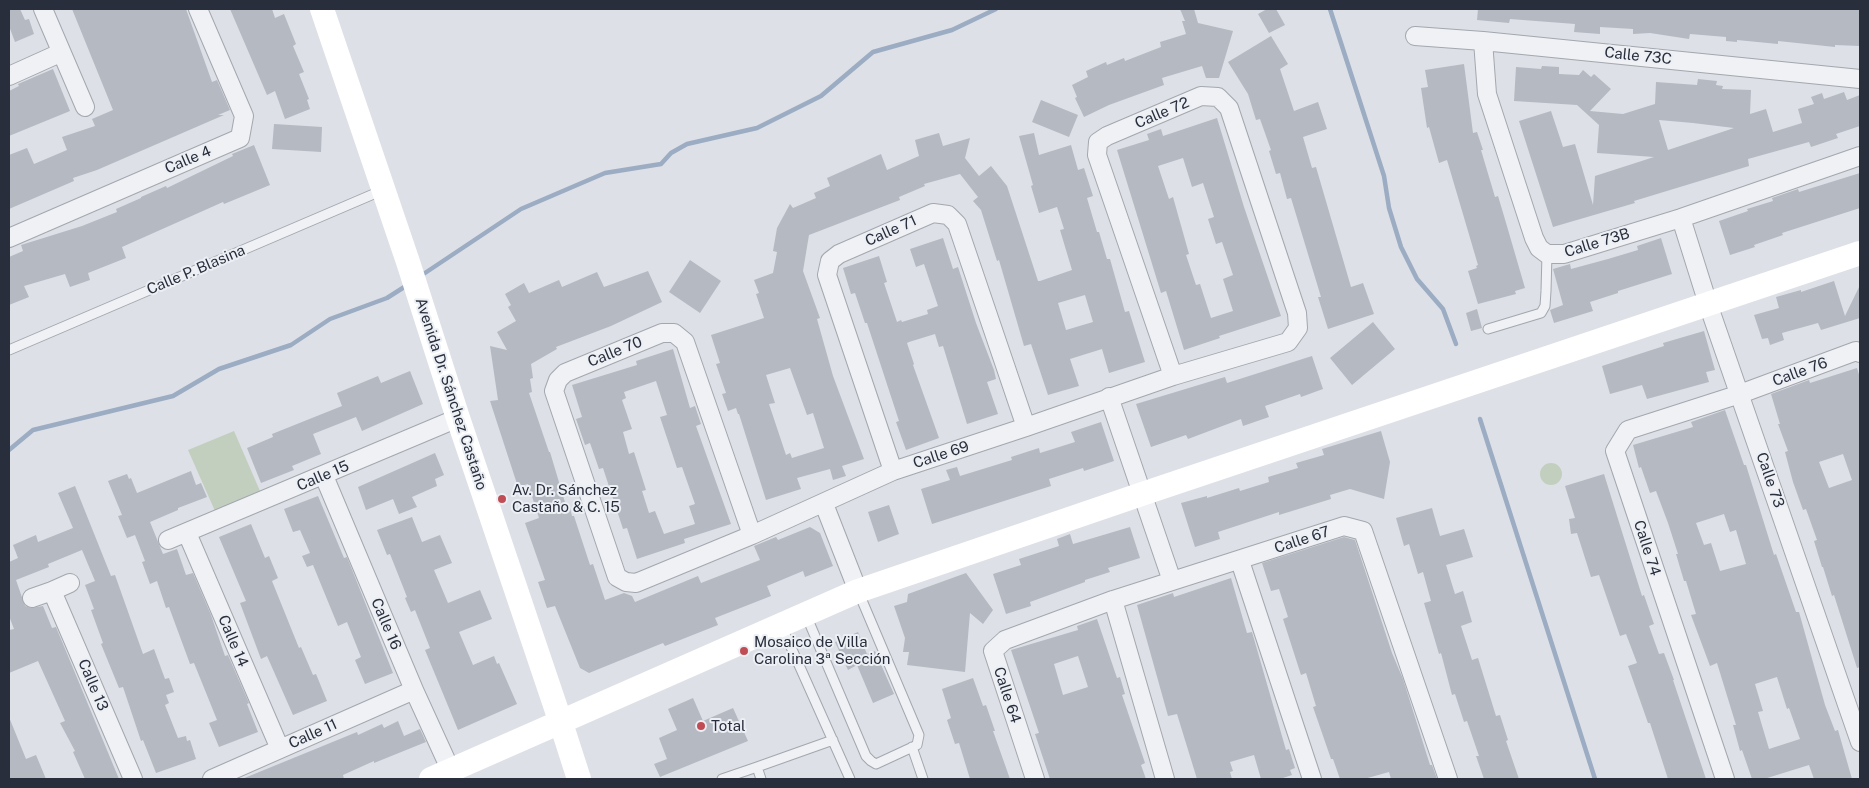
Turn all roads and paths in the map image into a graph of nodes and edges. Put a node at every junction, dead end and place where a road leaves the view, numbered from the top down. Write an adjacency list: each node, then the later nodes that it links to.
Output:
1 (43, 9): 6 (street)
2 (198, 9): 13 (street, Calle 4)
3 (322, 9): 11 (street, Avenida Dr. Sánchez Castaño)
4 (1415, 36): 5 (street, Calle 73C)
5 (1483, 41): 8 (street, Calle 73C); 15 (street, Calle 73B)
6 (60, 53): 7 (street); 9 (street)
7 (9, 76)
8 (1860, 79)
9 (84, 107)
10 (1860, 156): 12 (street, Calle 73B)
11 (382, 190): 19 (lane, Calle P. Blasina); 24 (street, Avenida Dr. Sánchez Castaño)
12 (1681, 218): 15 (street, Calle 73B); 16 (street, Calle 73)
13 (9, 238)
14 (1860, 253): 16 (street)
15 (1547, 254): 17 (lane)
16 (1708, 304): 22 (street, Calle 73); 28 (street)
17 (1488, 330)
18 (1266, 349): 21 (street, Calle 69); 21 (street, Calle 72)
19 (9, 350)
20 (1860, 353): 22 (street, Calle 76)
21 (1173, 376): 23 (street, Calle 69)
22 (1740, 394): 46 (street, Calle 73); 62 (street, Calle 74)
23 (1109, 397): 25 (street, Calle 69); 28 (street)
24 (458, 418): 27 (street, Calle 15); 44 (street, Avenida Dr. Sánchez Castaño)
25 (1026, 427): 26 (street, Calle 69); 26 (street, Calle 71)
26 (893, 471): 29 (street, Calle 69)
27 (324, 476): 30 (street, Calle 15); 43 (street, Calle 16)
28 (1142, 494): 34 (street); 38 (street)
29 (824, 504): 31 (street, Calle 69); 38 (street)
30 (187, 533): 32 (street, Calle 15); 48 (street, Calle 14)
31 (752, 535): 35 (street, Calle 69); 35 (street, Calle 70)
32 (168, 540)
33 (1240, 560): 34 (street, Calle 64); 60 (street); 61 (street, Calle 67)
34 (1172, 581): 40 (street, Calle 64)
35 (626, 582)
36 (70, 583): 37 (street)
37 (52, 591): 39 (street); 51 (street, Calle 13)
38 (858, 592): 41 (street); 47 (lane)
39 (32, 598)
40 (1113, 600): 58 (street, Calle 64); 59 (street)
41 (806, 615): 42 (street); 47 (lane)
42 (782, 626): 44 (street); 45 (lane)
43 (414, 690): 48 (street, Calle 11); 50 (street, Calle 16)
44 (562, 723): 50 (street); 53 (street, Avenida Dr. Sánchez Castaño)
45 (833, 740): 49 (lane); 56 (lane)
46 (1860, 742)
47 (914, 746): 57 (lane)
48 (280, 749): 52 (street, Calle 11)
49 (757, 767): 54 (lane); 55 (lane)
50 (441, 775)
51 (133, 779)
52 (212, 779)
53 (579, 779)
54 (722, 779)
55 (761, 779)
56 (848, 779)
57 (923, 779)
58 (1035, 779)
59 (1166, 779)
60 (1312, 779)
61 (1448, 779)
62 (1725, 779)

